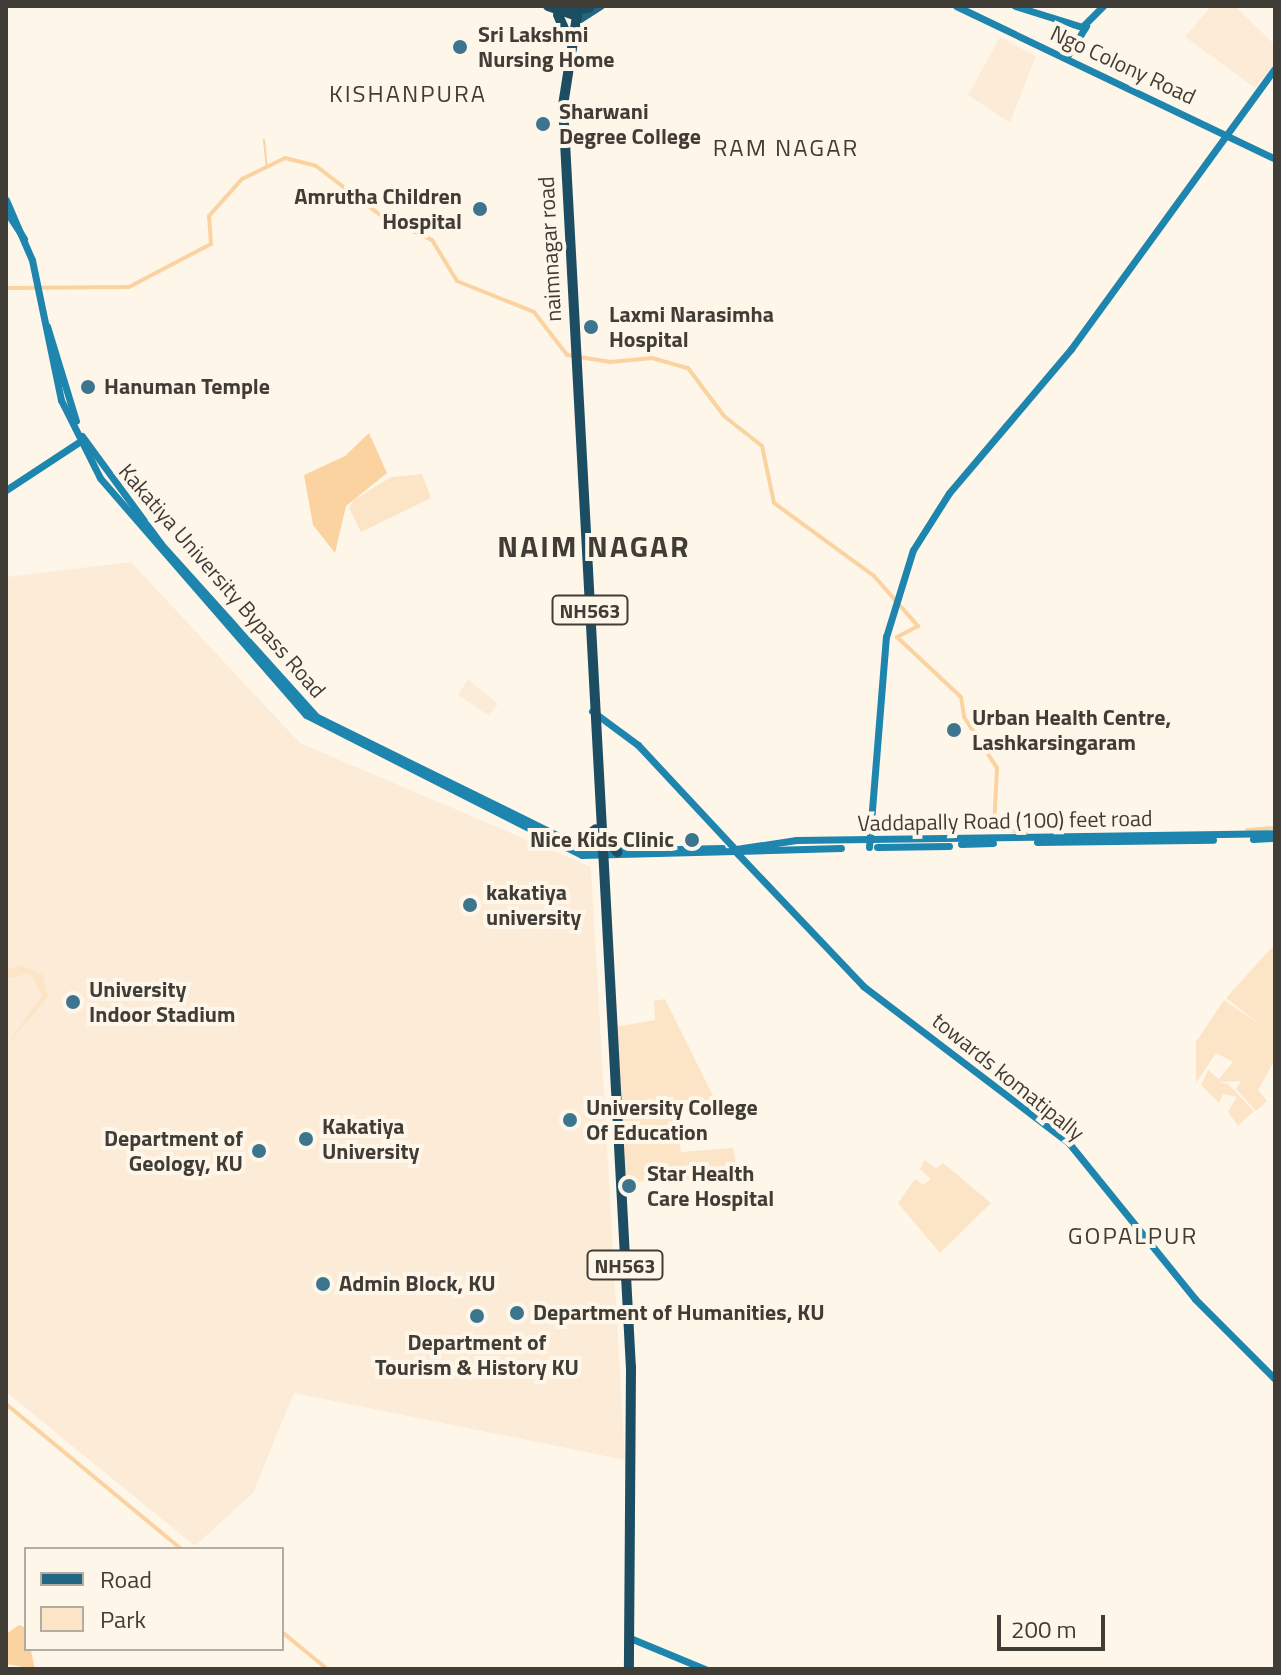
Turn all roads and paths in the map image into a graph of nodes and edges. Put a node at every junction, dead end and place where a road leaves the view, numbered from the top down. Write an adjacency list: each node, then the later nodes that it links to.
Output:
1 (535, 6): 7 (highway)
2 (601, 6): 8 (main road)
3 (956, 6): 11 (street, Ngo Colony Road)
4 (1015, 6): 9 (street)
5 (1103, 6): 9 (street)
6 (590, 7): 7 (highway); 8 (main road)
7 (555, 10): 8 (highway); 10 (highway)
8 (573, 18): 10 (highway, NH563); 19 (highway, naimnagar road / NH563)
9 (1086, 26): 11 (street)
10 (567, 35): 19 (highway, NH563)
11 (1066, 58): 14 (street, Ngo Colony Road)
12 (1275, 68): 14 (street)
13 (1275, 76): 14 (street)
14 (1230, 135): 15 (street, Ngo Colony Road); 26 (street)
15 (1275, 159)
16 (6, 200): 18 (street)
17 (6, 211): 18 (street)
18 (24, 239): 20 (street, Kakatiya University Bypass Road)
19 (574, 337): 22 (highway, NH563)
20 (82, 440): 21 (street); 25 (street, Kakatiya University Bypass Road); 29 (street, Kakatiya University Bypass Road)
21 (6, 490)
22 (594, 711): 23 (highway, NH563); 27 (street, towards komatipally)
23 (599, 830): 25 (highway); 28 (highway); 29 (highway, NH563)
24 (1275, 836): 26 (street, Vaddapally Road (100) feet road)
25 (575, 845): 29 (street, Kakatiya University Bypass Road)
26 (871, 845): 27 (street, Vaddapally Road (100) feet road)
27 (735, 850): 28 (street); 29 (street); 30 (street, towards komatipally)
28 (617, 852): 29 (street)
29 (600, 857): 31 (highway, NH563); 32 (highway, NH563)
30 (1275, 1379)
31 (630, 1638): 32 (highway, NH563); 33 (street)
32 (628, 1669)
33 (705, 1669)

